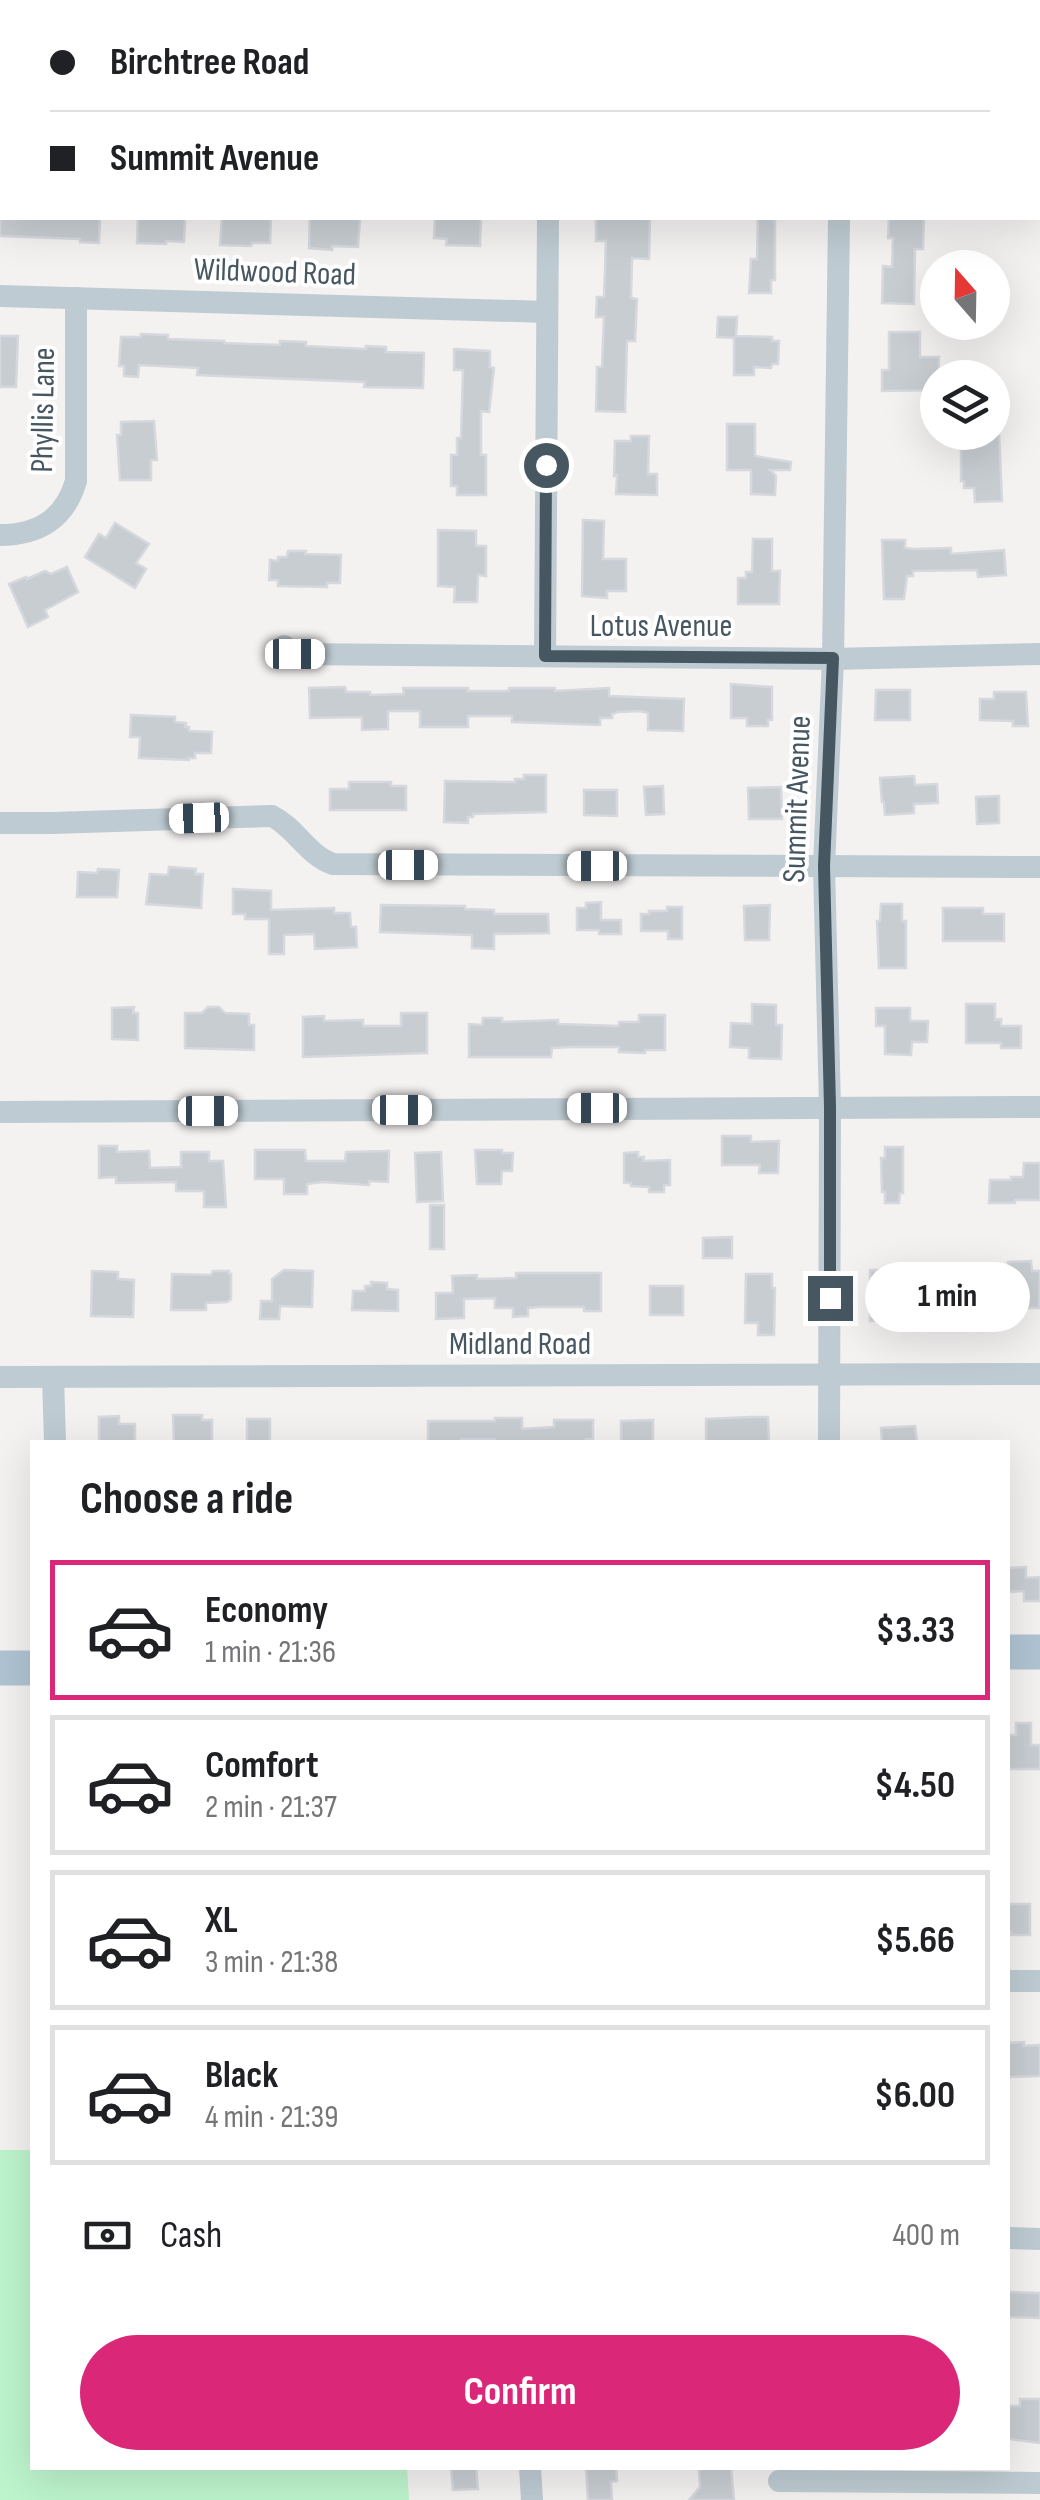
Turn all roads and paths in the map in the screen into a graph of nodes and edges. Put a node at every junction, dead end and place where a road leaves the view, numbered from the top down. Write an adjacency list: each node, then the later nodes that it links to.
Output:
1 (548, 220): 5 (street)
2 (839, 220): 10 (street, Summit Avenue)
3 (0, 296): 4 (street, Wildwood Road)
4 (76, 298): 5 (street, Wildwood Road); 6 (street, Phyllis Lane)
5 (547, 312): 9 (street)
6 (0, 536)
7 (284, 646): 9 (street, Lotus Avenue)
8 (1040, 654): 10 (street, Lotus Avenue)
9 (545, 656): 10 (street, Lotus Avenue)
10 (833, 658): 12 (street, Summit Avenue)
11 (0, 823): 12 (street)
12 (824, 866): 13 (street); 14 (street, Summit Avenue)
13 (1040, 868)
14 (830, 1107): 15 (street); 16 (street); 18 (street, Summit Avenue)
15 (1040, 1107)
16 (0, 1112)
17 (1040, 1374): 18 (street, Midland Road)
18 (830, 1375): 20 (street, Midland Road); 22 (street, Summit Avenue)
19 (0, 1377): 20 (street, Midland Road)
20 (54, 1378): 21 (street)
21 (55, 1440)
22 (830, 1440)
23 (1010, 1652): 24 (main road)
24 (1040, 1652)
25 (0, 1668): 26 (main road)
26 (30, 1668)
27 (1010, 1981): 28 (street)
28 (1040, 1981)
29 (1010, 2238): 30 (street)
30 (1040, 2239)
31 (530, 2470): 34 (street)
32 (779, 2483): 33 (street)
33 (1040, 2483)
34 (532, 2500)

